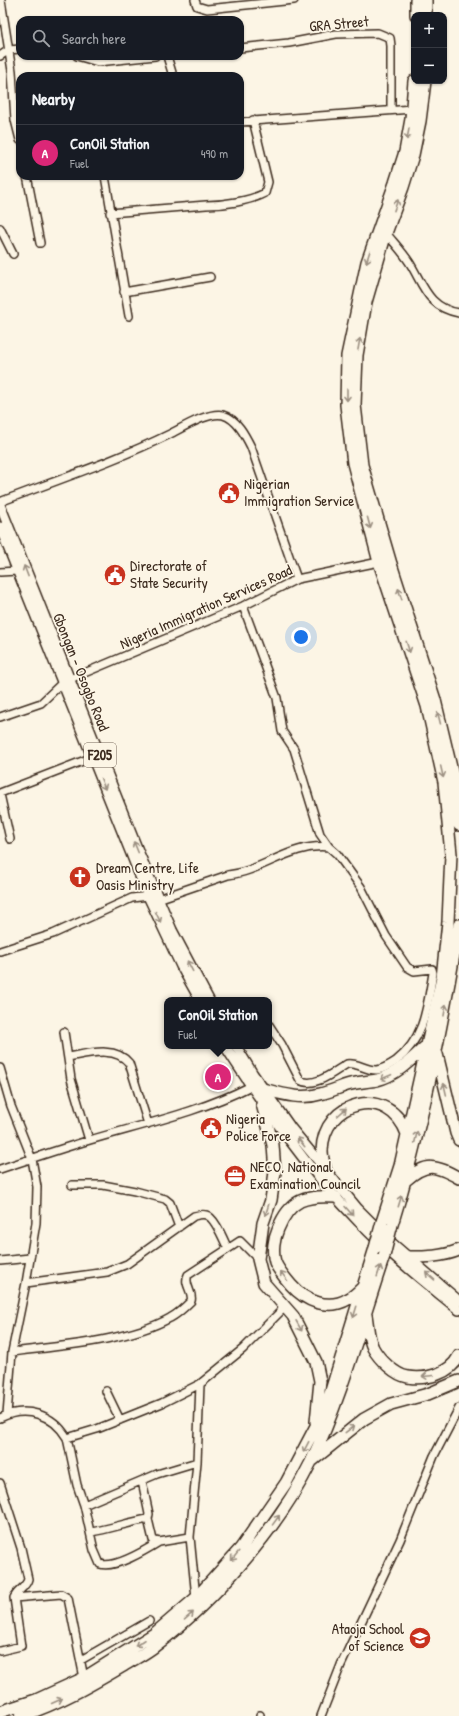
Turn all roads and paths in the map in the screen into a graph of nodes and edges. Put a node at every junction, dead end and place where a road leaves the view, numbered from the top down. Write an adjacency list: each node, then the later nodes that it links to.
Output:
1 (1, 0): 10 (street)
2 (195, 0): 3 (street)
3 (294, 0)
4 (416, 0): 6 (highway)
5 (426, 0): 7 (highway)
6 (416, 12)
7 (426, 12)
8 (244, 48): 19 (street, GRA Street)
9 (16, 49): 10 (street)
10 (9, 50): 11 (street); 22 (street)
11 (0, 56)
12 (91, 60): 13 (street)
13 (117, 60)
14 (168, 60): 15 (street)
15 (172, 72)
16 (414, 84): 18 (highway)
17 (425, 84): 27 (highway, one-way to 17)
18 (412, 109): 19 (street); 37 (highway, one-way to 37)
19 (392, 110): 20 (street)
20 (253, 120): 21 (street); 25 (street)
21 (244, 121)
22 (16, 125)
23 (28, 180): 28 (street)
24 (106, 180): 25 (street)
25 (110, 213): 31 (street)
26 (0, 228): 29 (street)
27 (386, 233): 32 (street); 46 (highway, one-way to 27)
28 (40, 243)
29 (13, 254)
30 (210, 277): 31 (street)
31 (124, 292): 33 (street)
32 (459, 313)
33 (129, 316)
34 (0, 502): 40 (street)
35 (0, 505): 42 (main road, Gbongan - Osogbo Road / F205, one-way to 35)
36 (0, 527): 38 (main road, Gbongan - Osogbo Road / F205)
37 (379, 562): 40 (street, Nigeria Immigration Services Road); 59 (highway, one-way to 59)
38 (17, 571): 39 (street); 42 (main road, Gbongan - Osogbo Road / F205)
39 (0, 572)
40 (297, 580): 41 (street, Nigeria Immigration Services Road)
41 (243, 606): 42 (street, Nigeria Immigration Services Road); 47 (street)
42 (66, 681): 43 (street); 44 (main road, Gbongan - Osogbo Road / F205); 52 (main road, Gbongan - Osogbo Road / F205, one-way to 42)
43 (0, 717)
44 (93, 757): 45 (street); 51 (main road, Gbongan - Osogbo Road / F205, one-way to 51)
45 (0, 793): 48 (street)
46 (459, 825)
47 (320, 834): 49 (street); 50 (street)
48 (10, 839)
49 (312, 846): 50 (street); 52 (street)
50 (329, 847): 57 (street)
51 (148, 896): 54 (street); 55 (main road, Gbongan - Osogbo Road / F205, one-way to 55)
52 (158, 898): 56 (main road, Gbongan - Osogbo Road / F205, one-way to 52)
53 (459, 925): 59 (highway, one-way to 53)
54 (0, 951)
55 (198, 997)
56 (207, 997)
57 (272, 1030)
58 (64, 1032): 62 (street)
59 (432, 1048): 65 (highway, one-way to 65); 68 (highway); 70 (highway, one-way to 59); 75 (highway, one-way to 59)
60 (227, 1049): 64 (main road)
61 (238, 1049): 65 (main road)
62 (68, 1058): 67 (street); 69 (street)
63 (0, 1068): 71 (street)
64 (251, 1086): 66 (main road); 67 (street)
65 (263, 1089): 73 (main road, one-way to 65)
66 (262, 1104): 77 (main road); 84 (highway, one-way to 84)
67 (148, 1124): 69 (street)
68 (407, 1134): 73 (highway, one-way to 68); 78 (highway)
69 (89, 1140): 71 (street)
70 (459, 1140)
71 (32, 1159): 72 (street); 83 (street)
72 (0, 1169)
73 (326, 1173): 82 (main road)
74 (459, 1178): 75 (highway)
75 (406, 1180): 78 (highway, one-way to 75)
76 (72, 1185): 79 (street)
77 (336, 1197): 87 (highway, one-way to 77); 91 (main road, one-way to 91)
78 (387, 1225): 87 (highway, bridge); 90 (highway, one-way to 78, bridge)
79 (179, 1227): 80 (street); 86 (street)
80 (228, 1249): 84 (street); 92 (street)
81 (459, 1250): 82 (highway)
82 (408, 1257): 88 (main road, one-way to 82)
83 (30, 1258): 85 (street); 86 (street)
84 (258, 1259): 89 (highway)
85 (0, 1261)
86 (26, 1283): 92 (street)
87 (363, 1287): 101 (highway, one-way to 101)
88 (459, 1301)
89 (285, 1307): 95 (street); 101 (highway, one-way to 101)
90 (366, 1310): 93 (highway, one-way to 90); 104 (highway)
91 (459, 1310)
92 (12, 1352): 98 (street)
93 (459, 1356)
94 (459, 1381): 104 (highway, one-way to 94)
95 (200, 1384): 100 (street); 103 (street)
96 (106, 1391): 100 (street)
97 (459, 1408): 121 (street)
98 (7, 1414): 99 (street); 102 (street)
99 (0, 1418)
100 (120, 1420): 102 (street)
101 (315, 1429): 114 (highway, one-way to 114)
102 (67, 1438): 108 (street)
103 (198, 1462): 105 (street); 111 (street)
104 (310, 1463): 120 (highway, one-way to 104)
105 (142, 1481): 108 (street); 109 (street)
106 (0, 1483): 107 (street)
107 (3, 1498): 113 (street)
108 (84, 1505): 110 (street)
109 (148, 1519): 110 (street); 112 (street)
110 (91, 1532): 112 (street)
111 (190, 1537): 112 (street); 114 (street)
112 (159, 1542)
113 (14, 1598): 116 (street); 117 (street)
114 (196, 1598): 118 (highway, one-way to 118)
115 (149, 1621): 117 (street)
116 (0, 1651)
117 (81, 1660): 118 (street)
118 (84, 1678): 119 (highway)
119 (0, 1712)
120 (21, 1716)
121 (321, 1716)

